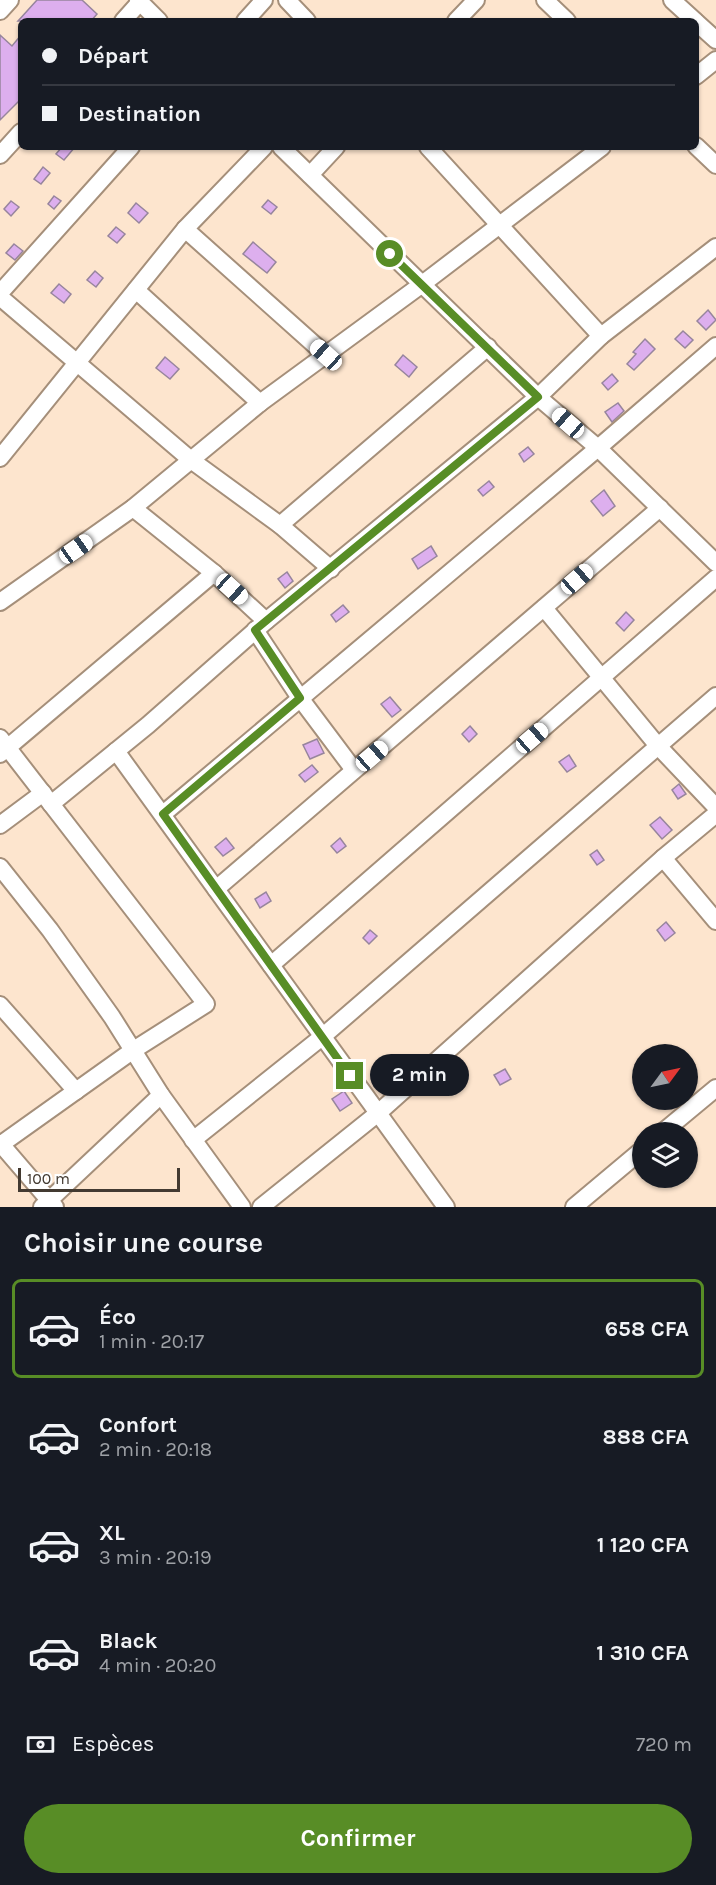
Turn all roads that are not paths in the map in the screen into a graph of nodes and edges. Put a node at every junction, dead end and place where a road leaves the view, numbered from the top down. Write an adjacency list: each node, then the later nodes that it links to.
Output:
1 (10, 0): 8 (street)
2 (264, 0): 11 (street)
3 (286, 0): 12 (street)
4 (476, 0): 13 (street)
5 (545, 0): 14 (street)
6 (672, 0): 15 (street)
7 (139, 1): 9 (street); 10 (street)
8 (0, 11)
9 (125, 18)
10 (156, 18)
11 (248, 18)
12 (304, 18)
13 (459, 18)
14 (564, 18)
15 (691, 18)
16 (699, 25): 17 (street)
17 (716, 40)
18 (716, 60): 19 (street)
19 (699, 73)
20 (18, 135): 28 (street)
21 (699, 149): 29 (street)
22 (129, 150): 36 (street)
23 (261, 150): 32 (street)
24 (284, 150): 30 (street)
25 (333, 150): 30 (street)
26 (431, 150): 31 (street)
27 (598, 150): 31 (street)
28 (0, 155)
29 (716, 165)
30 (310, 175): 34 (street)
31 (498, 226): 34 (street); 37 (street)
32 (185, 229): 35 (street); 40 (street)
33 (716, 247): 37 (street)
34 (421, 285): 39 (street); 40 (street)
35 (136, 290): 41 (street); 43 (street)
36 (0, 295): 41 (street)
37 (601, 336): 42 (street)
38 (716, 346): 44 (street)
39 (488, 347): 42 (street); 49 (street)
40 (326, 355): 43 (street)
41 (78, 363): 45 (street); 46 (street)
42 (538, 397): 44 (street); 51 (street)
43 (260, 403): 46 (street)
44 (598, 448): 48 (street); 59 (street)
45 (0, 458)
46 (191, 460): 47 (street); 49 (street)
47 (133, 508): 52 (street); 54 (street)
48 (660, 508): 50 (street); 55 (street)
49 (280, 525): 51 (street)
50 (716, 563)
51 (331, 569): 56 (street)
52 (214, 573): 56 (street); 60 (street)
53 (716, 578): 57 (street)
54 (0, 602)
55 (544, 608): 57 (street); 63 (street)
56 (261, 625): 59 (street); 62 (street)
57 (602, 677): 61 (street); 73 (street)
58 (716, 696): 61 (street)
59 (300, 698): 63 (street); 66 (street)
60 (3, 746): 64 (street)
61 (658, 746): 65 (street); 75 (street)
62 (116, 751): 64 (street); 66 (street)
63 (354, 770): 71 (street)
64 (47, 798): 68 (street); 76 (street)
65 (716, 807)
66 (163, 814): 71 (street)
67 (716, 814): 69 (street)
68 (0, 825)
69 (663, 858): 72 (street); 80 (street)
70 (0, 867): 76 (street)
71 (216, 889): 73 (street)
72 (716, 921)
73 (271, 965): 75 (street)
74 (0, 1005): 78 (street)
75 (322, 1037): 80 (street); 82 (street)
76 (132, 1051): 78 (street); 79 (street)
77 (716, 1088): 81 (street)
78 (76, 1091): 83 (street)
79 (161, 1095): 82 (street); 85 (street)
80 (377, 1114): 87 (street); 88 (street)
81 (675, 1122)
82 (194, 1140): 86 (street)
83 (0, 1144): 85 (street)
84 (632, 1158): 89 (street)
85 (49, 1205)
86 (242, 1207)
87 (261, 1207)
88 (446, 1207)
89 (574, 1207)

